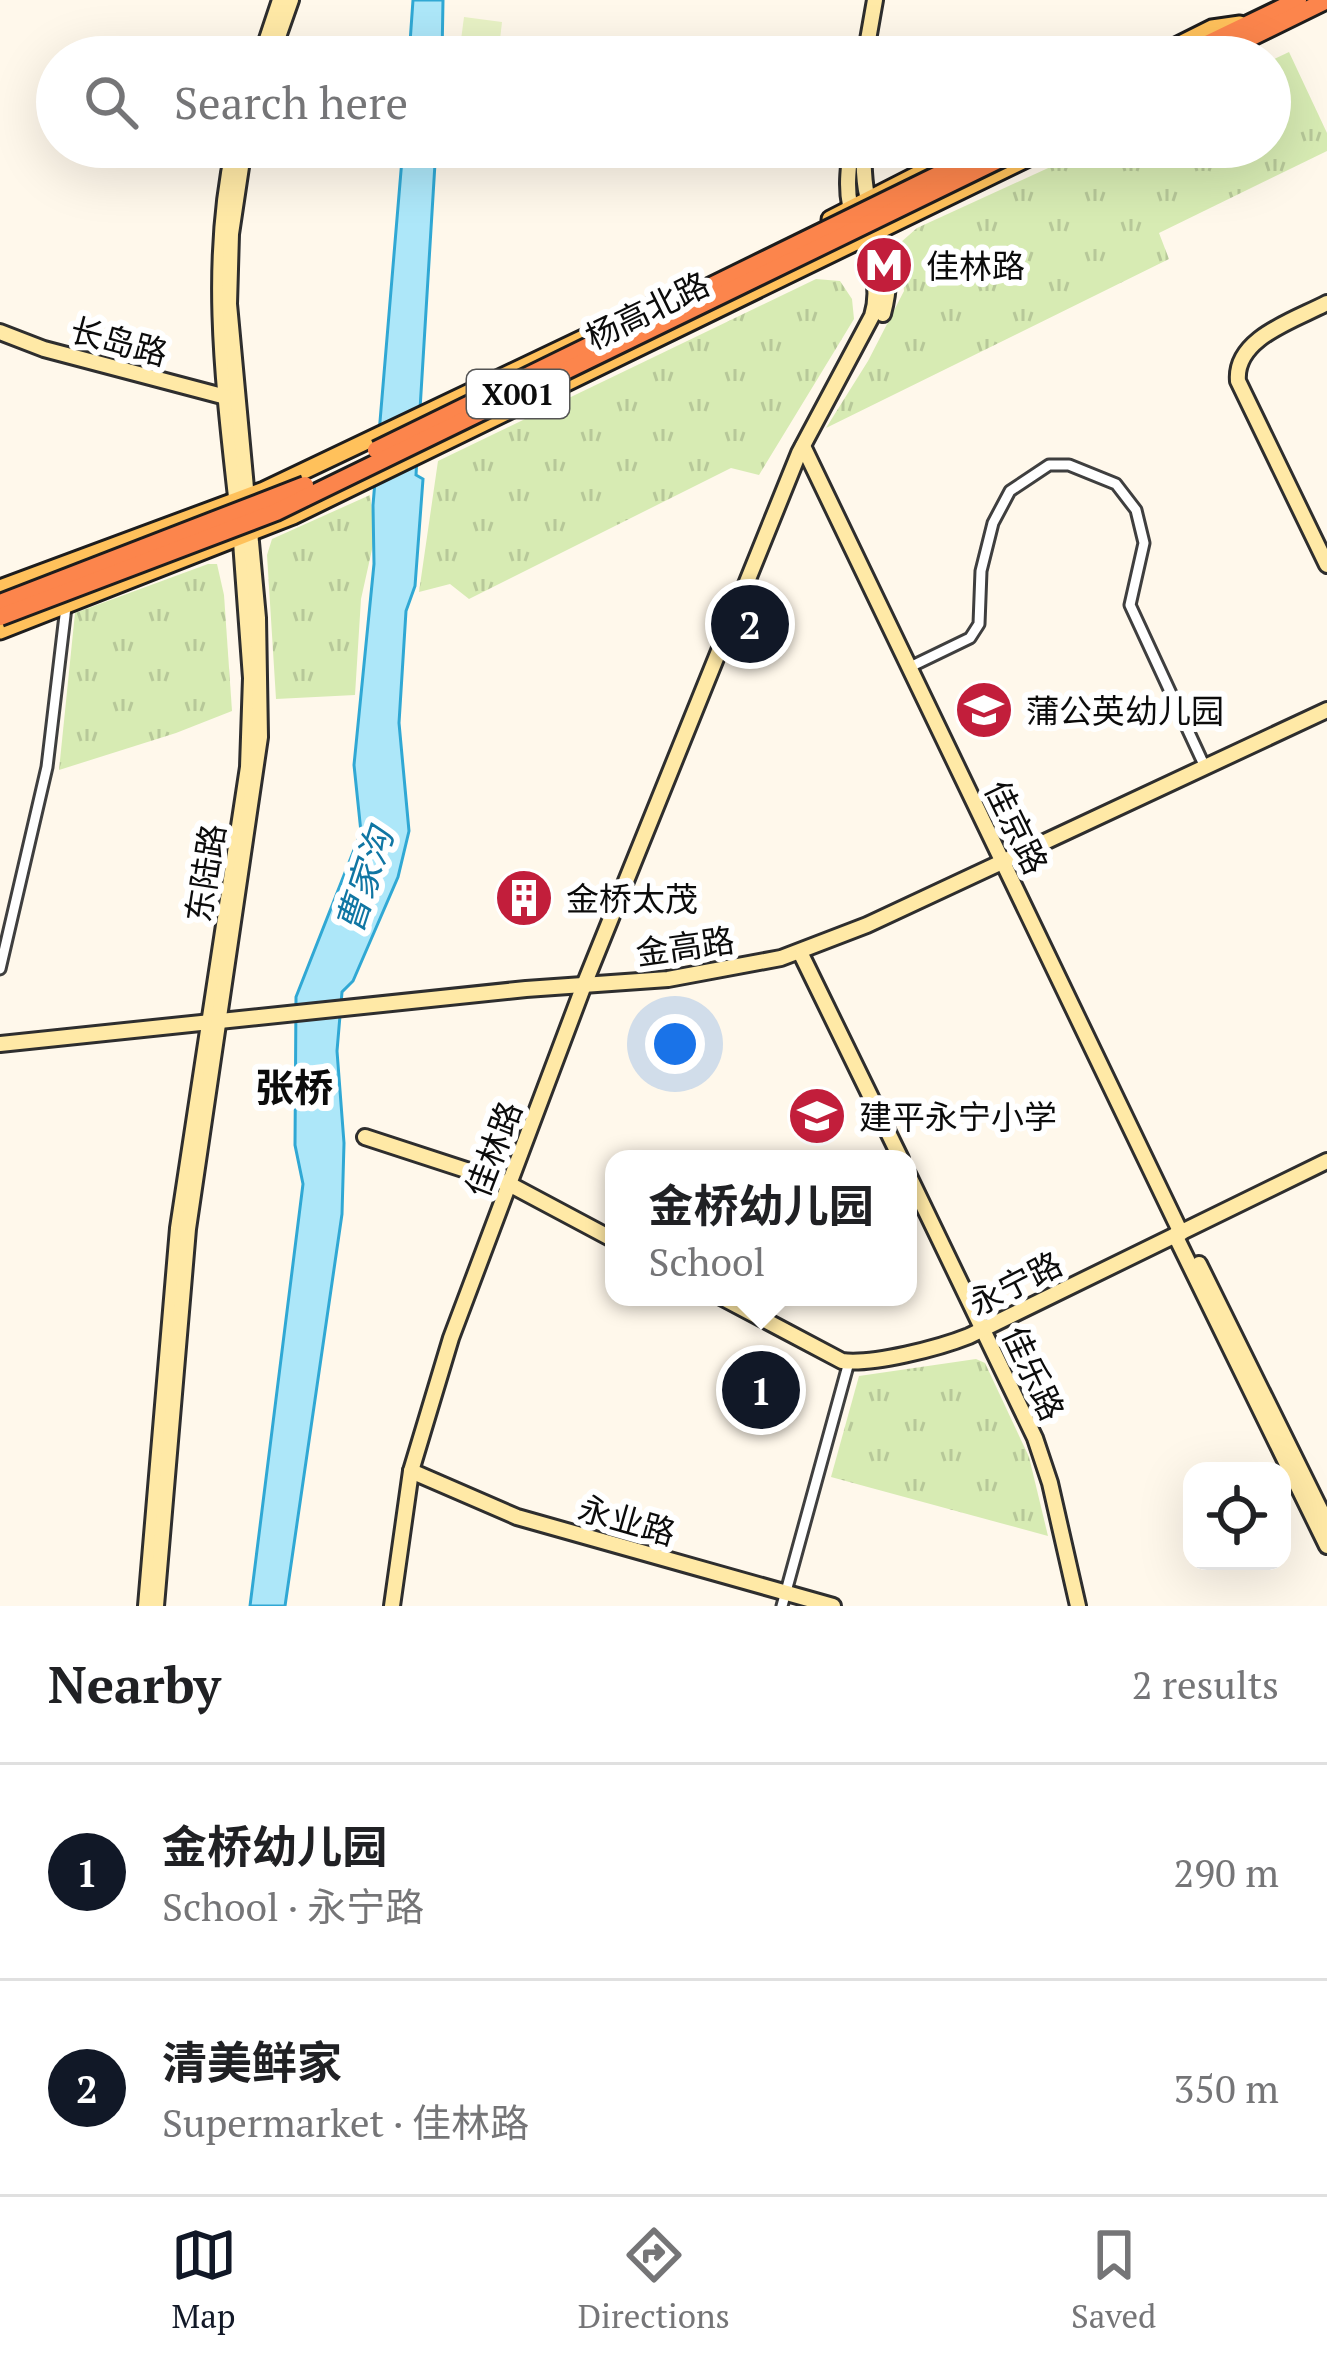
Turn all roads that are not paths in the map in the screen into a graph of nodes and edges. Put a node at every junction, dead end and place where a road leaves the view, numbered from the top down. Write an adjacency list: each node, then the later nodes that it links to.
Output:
1 (280, 0): 7 (street)
2 (291, 0): 8 (street)
3 (879, 0): 9 (street)
4 (1298, 0): 6 (highway)
5 (1327, 1): 6 (highway)
6 (1258, 27): 10 (main road); 11 (highway); 12 (highway); 13 (main road)
7 (268, 36)
8 (278, 36)
9 (873, 36)
10 (1196, 36)
11 (1235, 36)
12 (1244, 36)
13 (1250, 36)
14 (231, 168): 29 (street, 东陆路)
15 (241, 168): 31 (street, 东陆路)
16 (850, 168): 23 (street)
17 (865, 168): 22 (street, 佳林路)
18 (930, 168): 22 (main road, 杨高北路 / X001)
19 (952, 168): 35 (highway, 杨高北路 / X001, bridge)
20 (982, 168): 37 (highway, 杨高北路 / X001, bridge)
21 (1008, 168): 24 (main road, 杨高北路 / X001)
22 (868, 200): 23 (main road, 杨高北路 / X001); 24 (street, 佳林路)
23 (850, 208): 25 (street, 佳林路); 31 (main road, 杨高北路 / X001, bridge)
24 (880, 230): 25 (main road, 杨高北路 / X001); 27 (street, 佳林路)
25 (863, 239): 27 (street, 佳林路); 32 (main road, 杨高北路 / X001)
26 (1327, 303): 33 (street)
27 (866, 330): 30 (street, 佳林路)
28 (0, 332): 29 (street, 长岛路)
29 (226, 397): 31 (street, 东陆路)
30 (801, 450): 39 (street, 佳京路); 42 (street, 佳京路); 45 (street, 佳林路)
31 (241, 499): 32 (street, 东陆路); 34 (main road, 杨高北路 / X001)
32 (245, 536): 36 (main road, 杨高北路 / X001); 46 (street, 东陆路)
33 (1327, 565)
34 (0, 588)
35 (0, 603)
36 (66, 607): 38 (main road, 杨高北路 / X001); 44 (street)
37 (0, 617)
38 (0, 631)
39 (910, 667): 41 (street); 42 (street, 佳京路)
40 (1327, 710): 41 (street, 金高路)
41 (1205, 767): 42 (street, 金高路)
42 (1001, 862): 43 (street, 金高路); 53 (street, 佳京路)
43 (800, 952): 45 (street, 金高路); 49 (street)
44 (0, 969)
45 (584, 985): 46 (street, 金高路); 51 (street, 佳林路)
46 (214, 1023): 47 (street, 金高路); 62 (street, 东陆路); 63 (street, 东陆路)
47 (0, 1044)
48 (365, 1137): 51 (street)
49 (897, 1150)
50 (1327, 1161): 53 (street, 永宁路)
51 (509, 1184): 54 (street); 58 (street, 佳林路)
52 (917, 1193): 56 (street, 佳乐路)
53 (1180, 1233): 56 (street, 永宁路); 59 (street, 佳京路); 60 (street, 佳京路)
54 (605, 1235)
55 (738, 1306): 57 (street)
56 (983, 1329): 57 (street, 永宁路); 66 (street, 佳乐路)
57 (849, 1362): 61 (street)
58 (411, 1471): 61 (street, 永业路); 64 (street, 佳林路)
59 (1327, 1523)
60 (1327, 1546)
61 (784, 1599): 65 (street, 永业路)
62 (146, 1606)
63 (156, 1606)
64 (392, 1606)
65 (832, 1606)
66 (1078, 1606)

